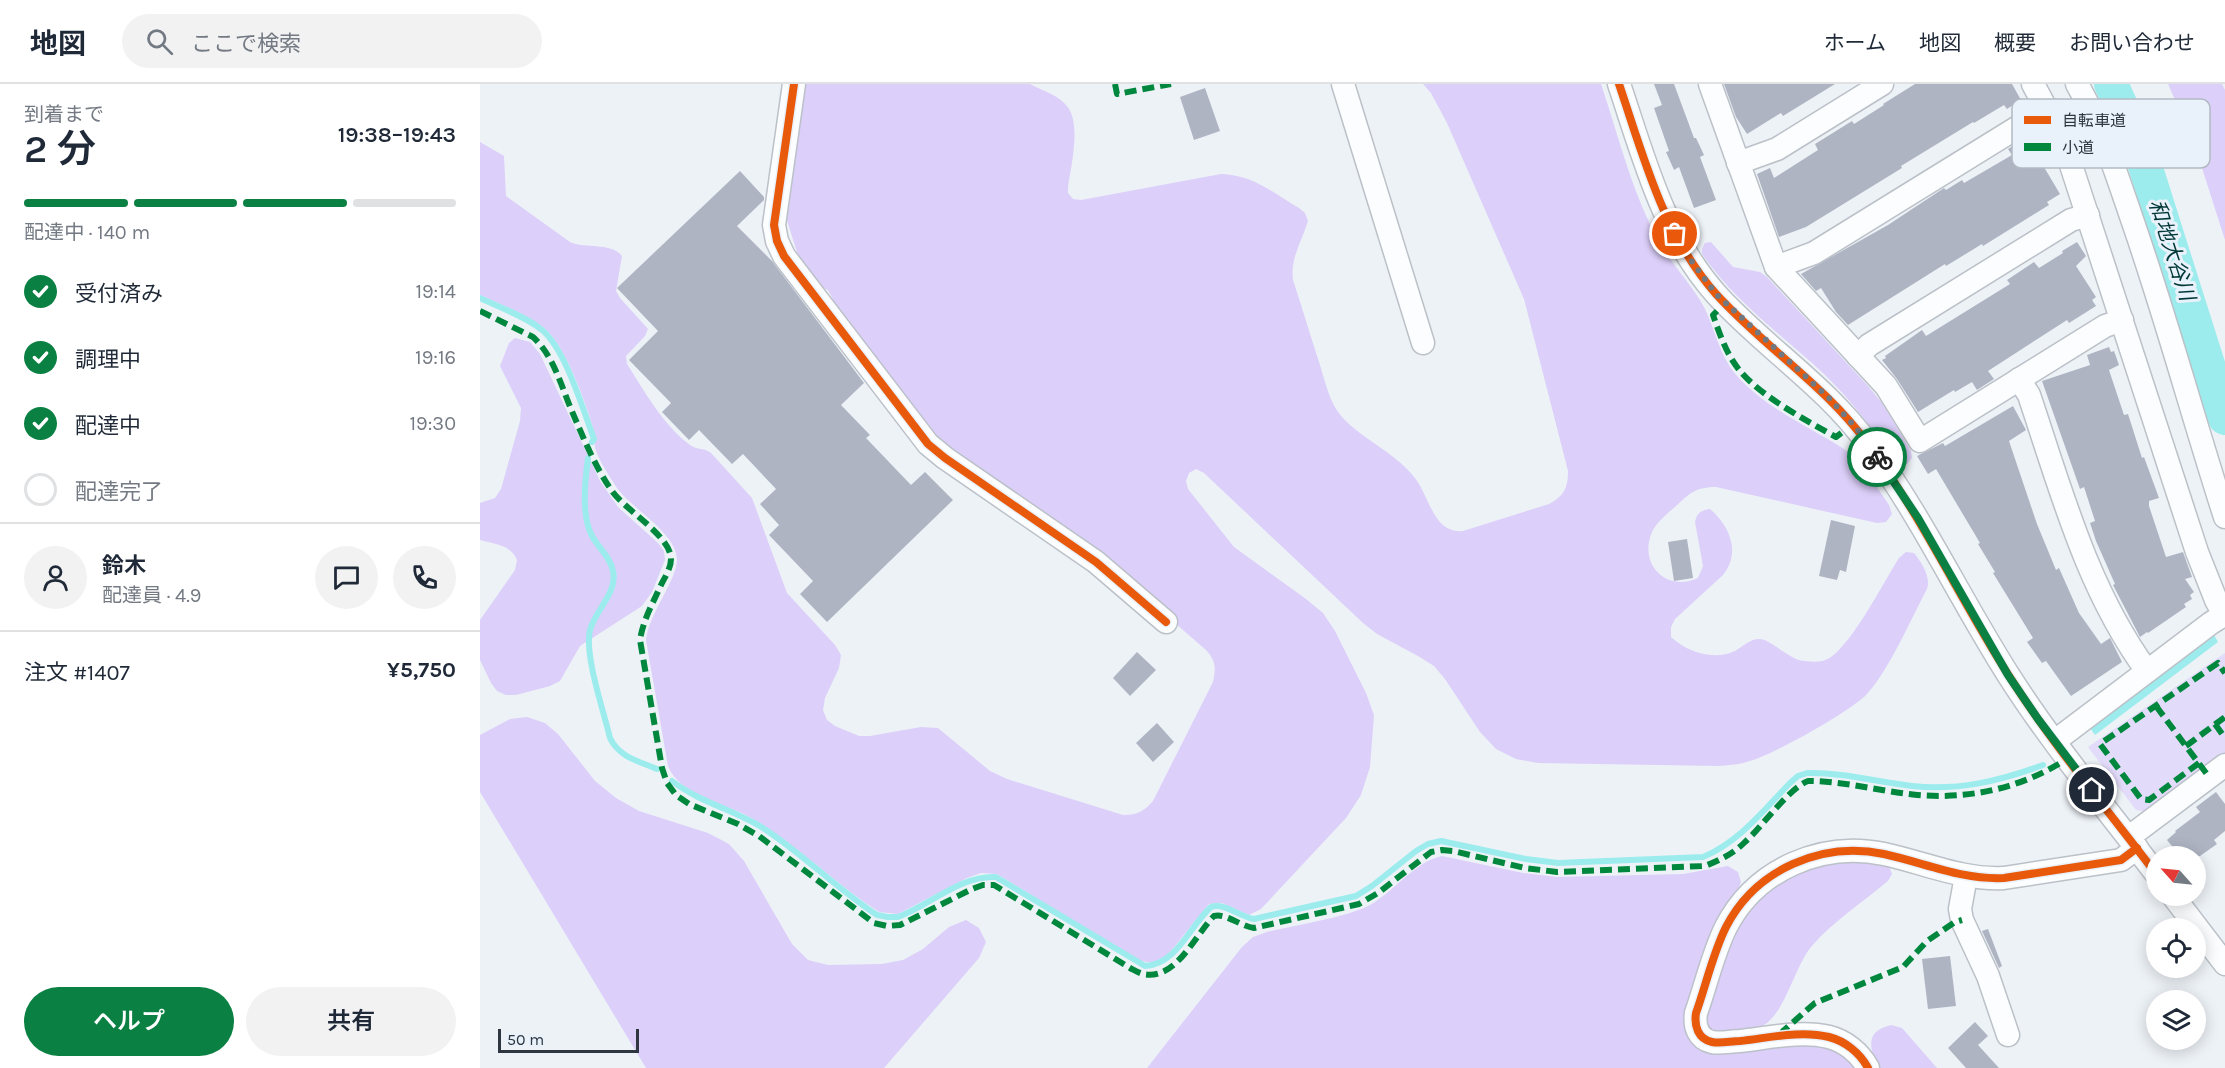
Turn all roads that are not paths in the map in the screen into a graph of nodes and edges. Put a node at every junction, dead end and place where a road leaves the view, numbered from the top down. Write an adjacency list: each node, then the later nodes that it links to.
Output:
1 (794, 84): 22 (street)
2 (1343, 84): 17 (street)
3 (1619, 84): 24 (street)
4 (1710, 84): 11 (street)
5 (1882, 84): 11 (street)
6 (2033, 84): 8 (street)
7 (2077, 84): 9 (street)
8 (2041, 99)
9 (2084, 99)
10 (2012, 131): 15 (street)
11 (1738, 163): 15 (street)
12 (2072, 168): 14 (street)
13 (2115, 168): 20 (street)
14 (2088, 214): 16 (street); 18 (street)
15 (1776, 267): 18 (street)
16 (2122, 320): 19 (street); 21 (street)
17 (1424, 343)
18 (1858, 356): 19 (street)
19 (2019, 380): 23 (street)
20 (2225, 517)
21 (2225, 616): 23 (street)
22 (1166, 622)
23 (2147, 671): 24 (street)
24 (2055, 741): 26 (street)
25 (2224, 767): 26 (street)
26 (2133, 843): 27 (street); 28 (street)
27 (2146, 860)
28 (1966, 876): 31 (street); 32 (street)
29 (2181, 906): 30 (street)
30 (2225, 964)
31 (2008, 1035)
32 (1868, 1068)

